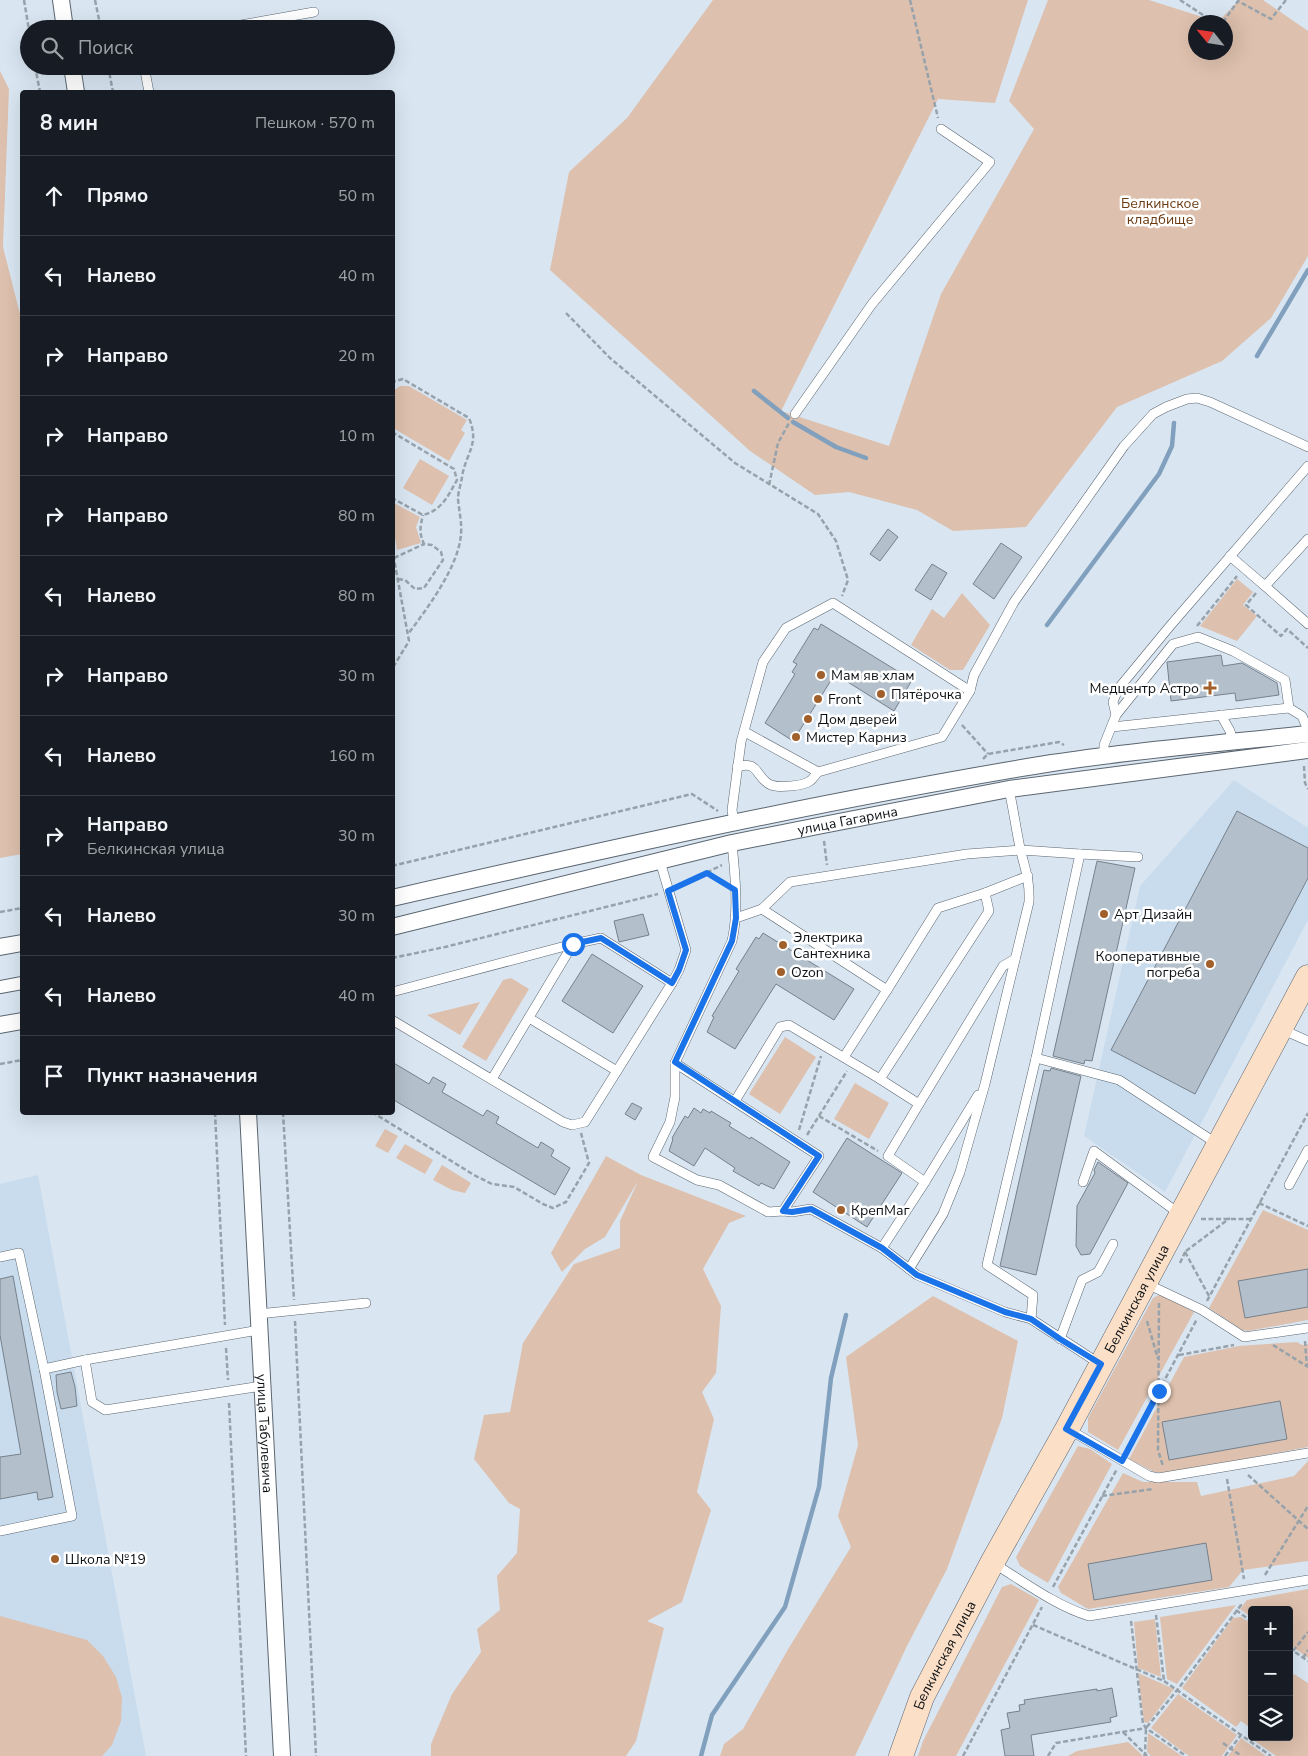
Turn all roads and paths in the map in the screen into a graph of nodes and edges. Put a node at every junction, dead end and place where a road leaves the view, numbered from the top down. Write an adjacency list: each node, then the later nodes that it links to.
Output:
1 (24, 0): 10 (path)
2 (60, 0): 11 (street)
3 (95, 0): 12 (path)
4 (910, 0): 22 (path)
5 (1180, 0): 8 (path)
6 (1286, 0): 9 (path)
7 (314, 12): 13 (lane)
8 (1203, 15)
9 (1228, 15)
10 (27, 20)
11 (64, 20)
12 (99, 20)
13 (269, 20)
14 (37, 75): 18 (path)
15 (73, 75): 19 (street)
16 (110, 75): 20 (path)
17 (145, 75): 21 (lane)
18 (40, 90)
19 (76, 90)
20 (113, 90)
21 (148, 90)
22 (941, 129): 25 (lane)
23 (566, 313): 31 (path)
24 (395, 381): 30 (path)
25 (794, 414): 31 (path)
26 (395, 434): 29 (path)
27 (1308, 447): 45 (lane)
28 (1308, 466): 36 (lane)
29 (457, 480): 30 (path); 33 (path)
30 (461, 482): 43 (path)
31 (768, 485): 41 (path)
32 (395, 500): 33 (path)
33 (423, 516): 35 (path)
34 (1308, 539): 40 (lane)
35 (424, 544): 37 (path); 39 (path)
36 (1230, 556): 40 (lane); 47 (lane)
37 (395, 558)
38 (395, 563): 39 (path)
39 (398, 579): 43 (path)
40 (1265, 586): 42 (lane)
41 (838, 607): 45 (lane); 52 (lane)
42 (1308, 624)
43 (408, 634): 44 (path)
44 (395, 664)
45 (970, 691): 49 (lane)
46 (1289, 708): 47 (lane); 48 (lane); 51 (lane)
47 (1116, 715): 50 (lane)
48 (1221, 715): 50 (lane); 54 (lane)
49 (955, 716): 56 (path); 59 (lane)
50 (1112, 727): 57 (lane)
51 (1308, 730)
52 (745, 732): 58 (lane); 59 (lane)
53 (1308, 734): 54 (street, улица Гагарина)
54 (1233, 742): 57 (street, улица Гагарина)
55 (1308, 750): 60 (street, улица Гагарина)
56 (988, 754)
57 (1104, 757): 61 (street, улица Гагарина)
58 (737, 767): 59 (lane); 61 (lane)
59 (818, 772)
60 (1010, 789): 62 (lane); 63 (street, улица Гагарина)
61 (733, 816): 67 (path); 73 (street, улица Гагарина)
62 (1020, 850): 64 (lane); 69 (lane); 75 (lane)
63 (733, 851): 66 (street, улица Гагарина); 68 (path); 70 (lane)
64 (1080, 854): 65 (lane); 98 (lane)
65 (1138, 856)
66 (660, 861): 71 (lane); 78 (street, улица Гагарина)
67 (395, 865)
68 (707, 873): 70 (path); 71 (path)
69 (1028, 876): 72 (lane); 83 (lane)
70 (735, 890): 77 (lane)
71 (668, 891): 82 (path); 86 (lane)
72 (985, 893): 88 (lane); 104 (lane)
73 (395, 897)
74 (20, 908): 76 (path)
75 (762, 909): 77 (lane); 88 (lane)
76 (0, 912)
77 (736, 918): 100 (lane)
78 (395, 926)
79 (20, 943): 81 (street)
80 (573, 944): 86 (lane); 89 (lane); 90 (lane)
81 (0, 947)
82 (395, 957)
83 (1015, 958): 106 (lane); 108 (lane)
84 (1308, 977): 94 (main road, Белкинская улица)
85 (20, 983): 87 (street)
86 (672, 983): 103 (lane)
87 (0, 987)
88 (887, 990): 97 (lane)
89 (395, 991)
90 (529, 1018): 103 (lane); 105 (lane)
91 (20, 1021): 93 (street)
92 (395, 1022): 105 (lane)
93 (0, 1025)
94 (1280, 1028): 95 (lane); 117 (main road, Белкинская улица)
95 (1308, 1041)
96 (824, 1046): 97 (lane); 107 (lane); 116 (path)
97 (844, 1057): 101 (lane)
98 (1036, 1058): 117 (lane); 142 (lane)
99 (20, 1060): 102 (path)
100 (675, 1062): 107 (lane); 124 (lane)
101 (853, 1062): 104 (lane); 114 (path)
102 (0, 1064)
103 (618, 1071): 115 (lane)
104 (880, 1078): 108 (lane)
105 (492, 1079): 115 (lane)
106 (985, 1084): 120 (lane); 135 (lane)
107 (735, 1101): 116 (lane)
108 (919, 1104): 119 (lane)
109 (1308, 1113): 123 (path)
110 (214, 1115): 145 (path)
111 (248, 1115): 143 (street, улица Табулевича)
112 (283, 1115): 139 (path)
113 (377, 1115): 115 (path)
114 (819, 1116): 116 (path); 119 (path)
115 (579, 1124)
116 (798, 1142): 124 (lane)
117 (1218, 1144): 127 (main road, Белкинская улица)
118 (1308, 1150): 122 (lane)
119 (888, 1156): 120 (lane)
120 (925, 1182): 131 (lane)
121 (1083, 1182): 127 (lane)
122 (1289, 1185)
123 (1259, 1203): 126 (path); 128 (path)
124 (783, 1211): 131 (lane)
125 (1230, 1218): 126 (path); 127 (path); 132 (path)
126 (1251, 1219): 137 (path)
127 (1189, 1220): 136 (main road, Белкинская улица)
128 (1308, 1226)
129 (1189, 1243): 132 (path)
130 (1113, 1244): 146 (lane)
131 (882, 1248): 135 (lane)
132 (1185, 1252): 134 (path); 137 (path)
133 (0, 1257): 152 (lane)
134 (1180, 1263)
135 (909, 1269): 142 (lane)
136 (1152, 1290): 140 (lane); 149 (path); 150 (main road, Белкинская улица)
137 (1209, 1296): 140 (path)
138 (366, 1303): 139 (lane)
139 (294, 1310): 143 (lane); 192 (path)
140 (1202, 1310): 144 (lane); 154 (path)
141 (1146, 1315): 149 (path)
142 (1031, 1319): 146 (lane)
143 (258, 1322): 145 (lane); 153 (street, улица Табулевича)
144 (1306, 1329): 151 (path)
145 (225, 1336): 148 (lane); 155 (path)
146 (1060, 1339): 150 (lane)
147 (1267, 1341): 151 (path)
148 (85, 1360): 152 (lane); 155 (lane)
149 (1159, 1362): 154 (path)
150 (1101, 1364): 156 (main road, Белкинская улица)
151 (1308, 1367)
152 (44, 1368): 165 (lane)
153 (262, 1386): 155 (lane); 191 (street, улица Табулевича)
154 (1159, 1391): 158 (path); 161 (path)
155 (228, 1392): 190 (path)
156 (1066, 1429): 158 (lane); 166 (main road, Белкинская улица)
157 (1308, 1453): 159 (lane)
158 (1122, 1461): 160 (lane); 170 (path)
159 (1238, 1465): 160 (lane); 163 (path)
160 (1225, 1467): 169 (path)
161 (1166, 1469)
162 (1308, 1506): 163 (path)
163 (1298, 1522): 164 (path); 167 (path)
164 (1308, 1529)
165 (0, 1531)
166 (992, 1563): 170 (lane); 193 (main road, Белкинская улица)
167 (1265, 1575)
168 (1308, 1580): 169 (lane)
169 (1246, 1590): 171 (lane)
170 (1048, 1596): 172 (lane); 174 (path)
171 (1155, 1605): 172 (lane); 181 (path)
172 (1130, 1610): 180 (path)
173 (1248, 1619): 182 (path)
174 (1033, 1625): 180 (path); 194 (path)
175 (1308, 1632): 177 (path)
176 (1308, 1650): 178 (path)
177 (1293, 1651): 178 (path)
178 (1303, 1658): 179 (path)
179 (1308, 1661)
180 (1136, 1669): 181 (path); 183 (path)
181 (1164, 1681): 182 (path)
182 (1178, 1689): 183 (path); 185 (path)
183 (1146, 1728): 184 (path); 188 (path); 196 (path)
184 (1123, 1732): 188 (path); 195 (path)
185 (1241, 1734): 187 (path); 198 (path)
186 (1222, 1743): 187 (path)
187 (1231, 1748): 189 (path); 197 (path)
188 (1145, 1755)
189 (1240, 1755)
190 (246, 1756)
191 (282, 1756)
192 (316, 1756)
193 (901, 1756)
194 (963, 1756)
195 (1048, 1756)
196 (1186, 1756)
197 (1225, 1756)
198 (1271, 1756)

